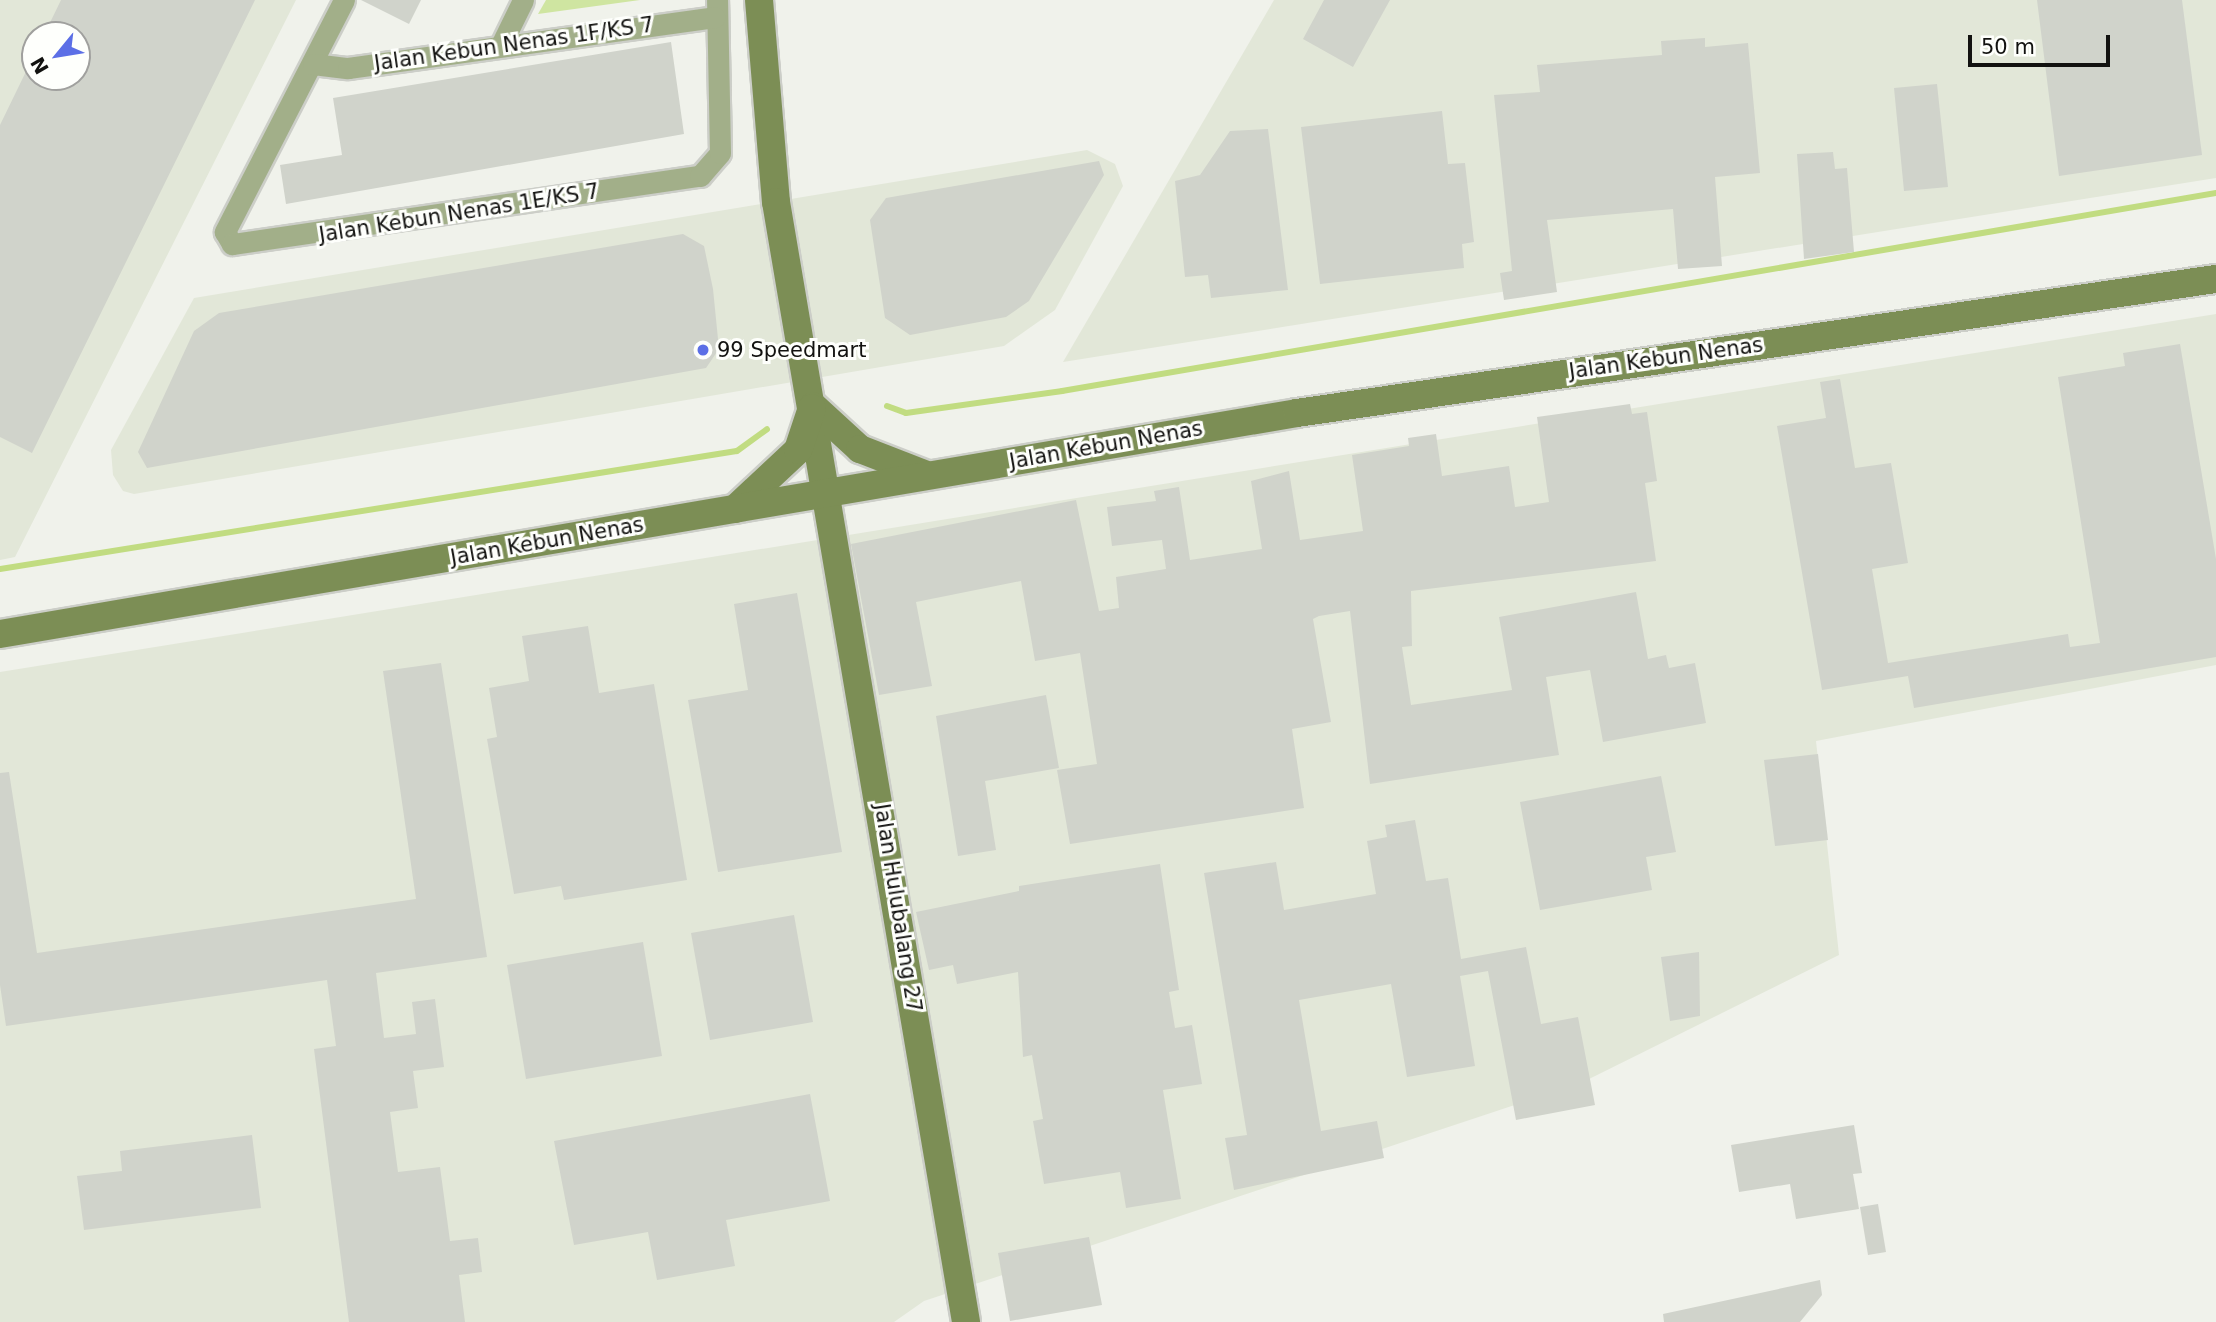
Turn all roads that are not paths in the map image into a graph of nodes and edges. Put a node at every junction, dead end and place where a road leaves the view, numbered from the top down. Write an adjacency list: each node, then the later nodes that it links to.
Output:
1 (344, 0): 6 (street)
2 (523, 0): 5 (street)
3 (759, 0): 8 (street, Jalan Hulubalang 27)
4 (716, 8): 5 (street, Jalan Kebun Nenas 1F/KS 7); 6 (street, Jalan Kebun Nenas 1E/KS 7)
5 (501, 45): 6 (street, Jalan Kebun Nenas 1F/KS 7)
6 (313, 64)
7 (2216, 279): 9 (street, Jalan Kebun Nenas)
8 (815, 417): 9 (street); 10 (street, Jalan Hulubalang 27); 11 (street)
9 (932, 475): 10 (street, Jalan Kebun Nenas)
10 (829, 494): 11 (street, Jalan Kebun Nenas); 13 (street, Jalan Hulubalang 27)
11 (735, 509): 12 (street, Jalan Kebun Nenas)
12 (0, 634)
13 (966, 1322)

